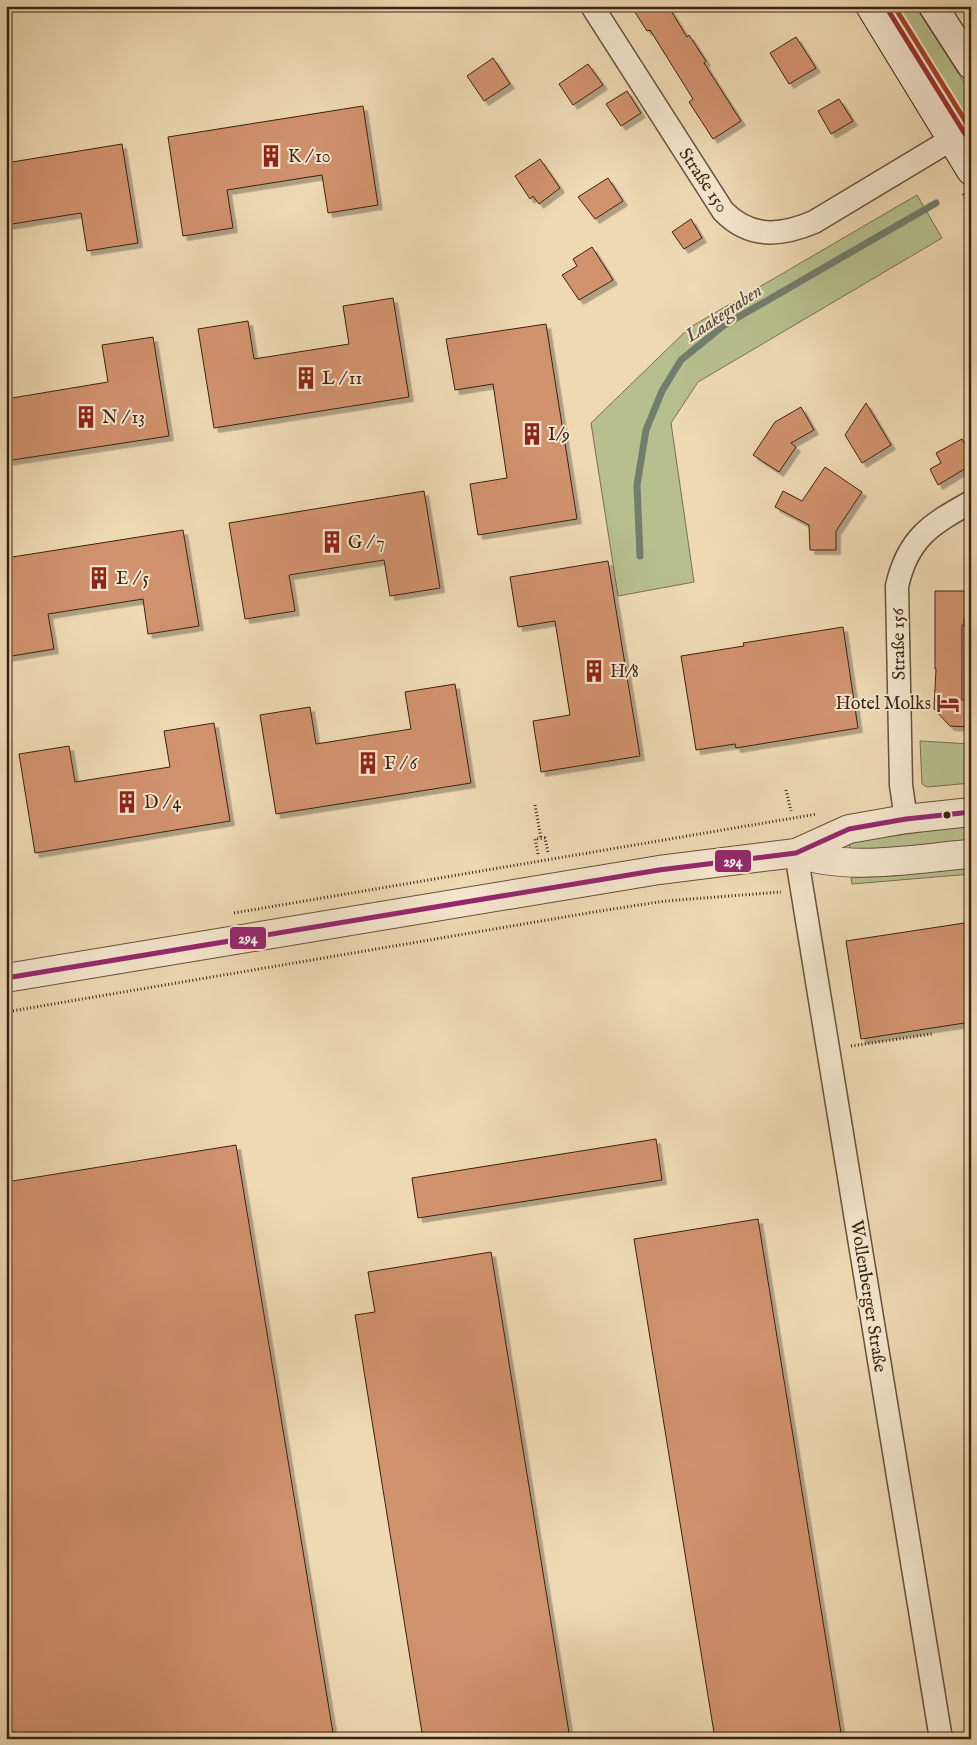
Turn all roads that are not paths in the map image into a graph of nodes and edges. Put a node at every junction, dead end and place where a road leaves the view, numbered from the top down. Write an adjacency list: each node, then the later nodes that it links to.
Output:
1 (592, 6): 5 (street, Straße 150)
2 (870, 6): 5 (street)
3 (933, 6): 4 (street)
4 (971, 65)
5 (952, 140): 6 (street)
6 (971, 171)
7 (971, 502): 9 (street, Straße 156)
8 (971, 812): 9 (street)
9 (906, 819): 10 (street)
10 (796, 854): 11 (street); 12 (street); 13 (street, Wollenberger Straße)
11 (971, 854)
12 (6, 978)
13 (941, 1739)

